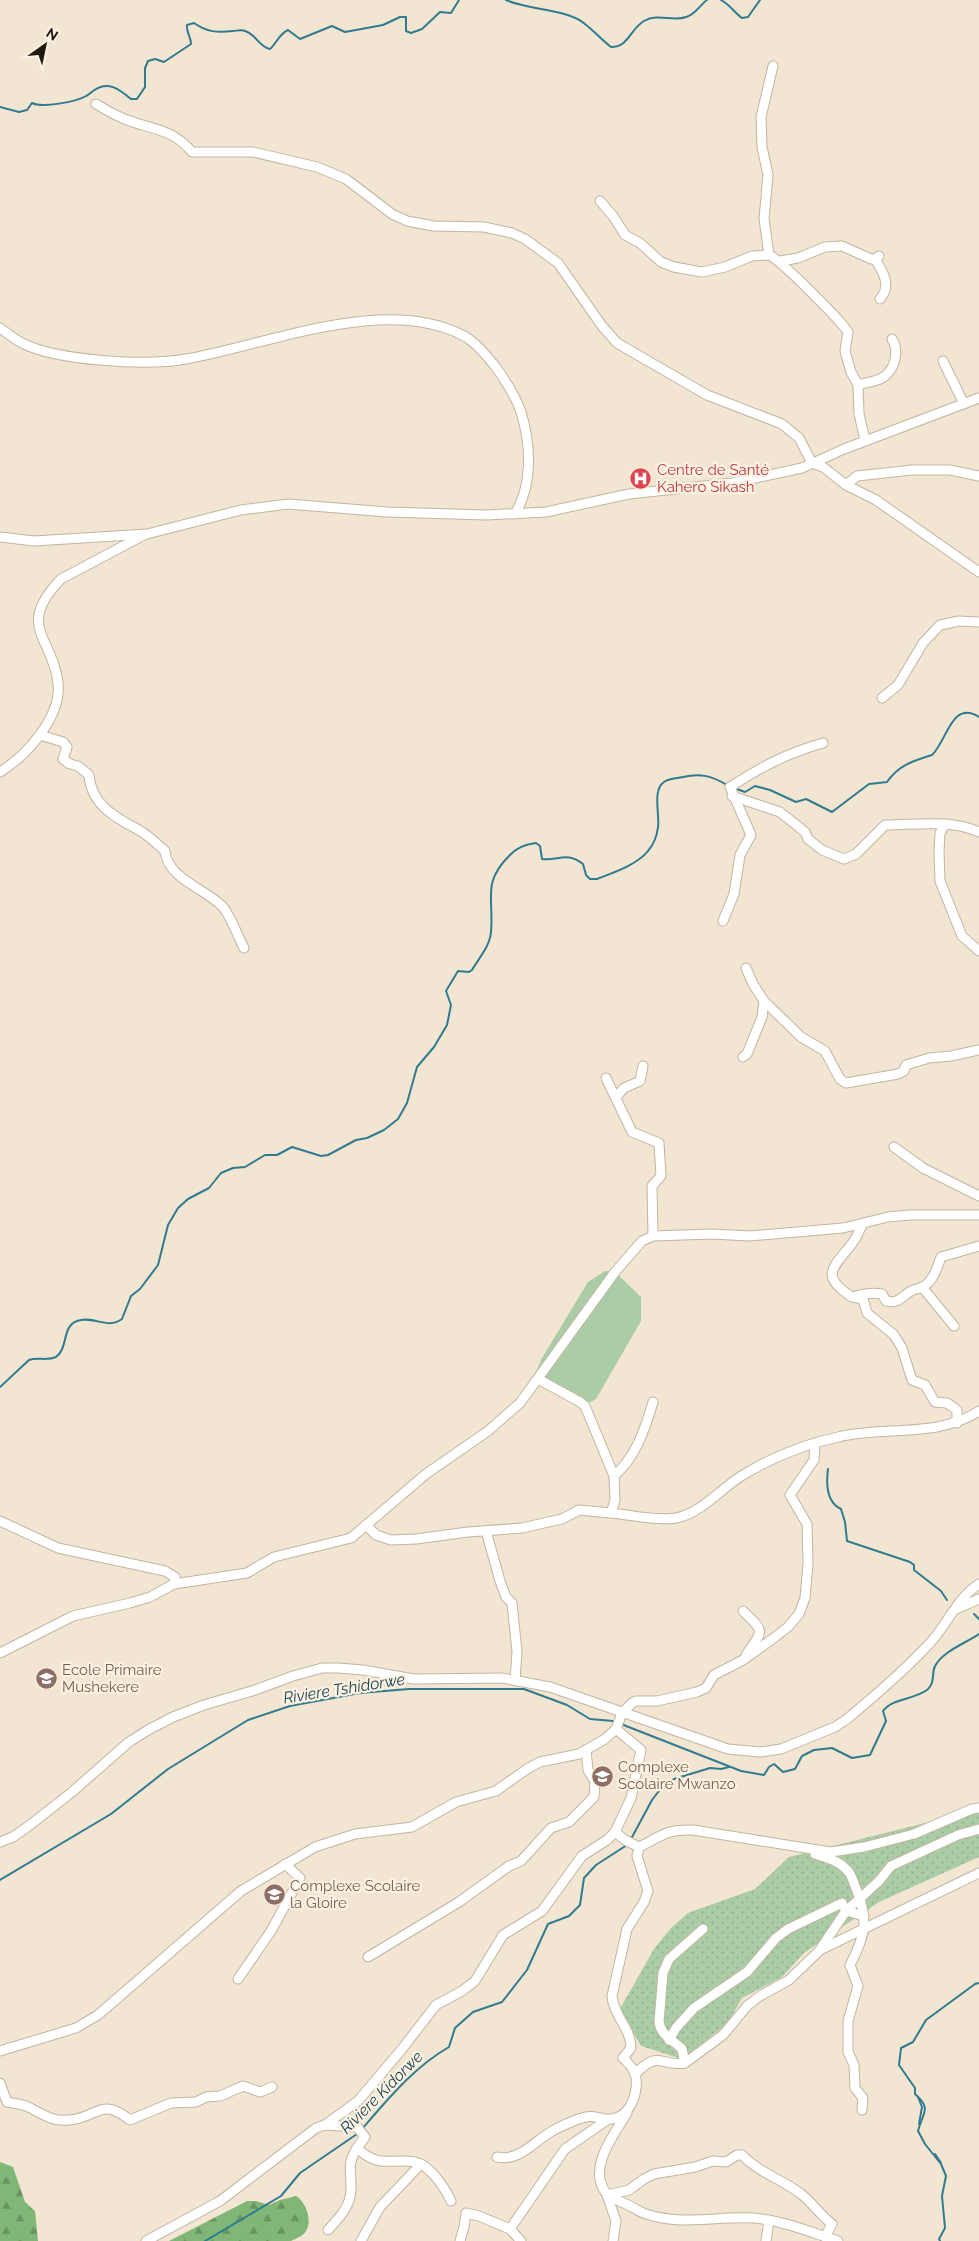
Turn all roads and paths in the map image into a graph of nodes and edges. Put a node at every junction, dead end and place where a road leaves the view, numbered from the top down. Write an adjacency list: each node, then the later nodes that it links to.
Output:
1 (773, 66): 4 (street)
2 (96, 104): 14 (street)
3 (600, 201): 4 (street)
4 (769, 255): 5 (street)
5 (780, 261): 6 (street); 10 (street)
6 (880, 298)
7 (0, 328): 17 (street)
8 (892, 339): 10 (street)
9 (943, 361): 12 (street)
10 (858, 385): 13 (street)
11 (979, 398): 12 (street)
12 (964, 404): 13 (street)
13 (865, 440): 14 (street)
14 (812, 463): 16 (street); 17 (street)
15 (979, 476): 16 (street)
16 (846, 485): 20 (street)
17 (515, 514): 18 (street)
18 (146, 534): 19 (street); 23 (street)
19 (0, 537)
20 (979, 572)
21 (979, 622): 22 (street)
22 (882, 698)
23 (40, 735): 25 (street); 30 (street)
24 (823, 743): 26 (street)
25 (0, 772)
26 (732, 796): 27 (street); 29 (street)
27 (945, 824): 28 (street); 31 (street)
28 (979, 832)
29 (723, 921)
30 (244, 948)
31 (979, 951)
32 (746, 968): 33 (street)
33 (764, 1001): 34 (street); 35 (street)
34 (979, 1050)
35 (743, 1058)
36 (643, 1066): 38 (street)
37 (606, 1078): 38 (street)
38 (616, 1097): 43 (street)
39 (894, 1147): 40 (street)
40 (979, 1196)
41 (979, 1215): 42 (street)
42 (862, 1225): 43 (street); 46 (street)
43 (653, 1236): 48 (street)
44 (979, 1246): 45 (street)
45 (922, 1287): 46 (street); 47 (street)
46 (852, 1297): 51 (street)
47 (954, 1326)
48 (538, 1379): 53 (street); 56 (street)
49 (653, 1402): 53 (street)
50 (979, 1411): 51 (street)
51 (957, 1423): 52 (street)
52 (814, 1444): 54 (street); 64 (street)
53 (614, 1476): 54 (street)
54 (611, 1513): 57 (street)
55 (0, 1521): 58 (street)
56 (366, 1525): 57 (street); 58 (street)
57 (486, 1530): 65 (street)
58 (174, 1584): 63 (street)
59 (979, 1584): 61 (street)
60 (979, 1600): 61 (street)
61 (956, 1608): 66 (street)
62 (743, 1611): 64 (street)
63 (0, 1653)
64 (743, 1660): 66 (street)
65 (515, 1680): 66 (street); 72 (street)
66 (622, 1713): 67 (street)
67 (616, 1729): 68 (street); 71 (street)
68 (586, 1750): 75 (street); 83 (street)
69 (979, 1808): 74 (street)
70 (979, 1829): 77 (street)
71 (615, 1832): 73 (street); 94 (street)
72 (0, 1842)
73 (637, 1846): 74 (street); 88 (street)
74 (802, 1849): 77 (street)
75 (285, 1864): 84 (street); 86 (street)
76 (979, 1873): 80 (street)
77 (860, 1898): 78 (street); 79 (street)
78 (846, 1911): 79 (street); 82 (street); 85 (street)
79 (864, 1916): 80 (street)
80 (865, 1928): 82 (street); 91 (street)
81 (703, 1929): 85 (street)
82 (820, 1950): 87 (street)
83 (368, 1957)
84 (238, 1979)
85 (670, 2040): 87 (street)
86 (0, 2051)
87 (685, 2063): 88 (street)
88 (635, 2074): 92 (street)
89 (0, 2083): 90 (street)
90 (272, 2087)
91 (862, 2110)
92 (628, 2112): 93 (street); 98 (street)
93 (607, 2120): 96 (street); 101 (street)
94 (325, 2125): 95 (street); 104 (street)
95 (357, 2148): 97 (street); 102 (street)
96 (497, 2157)
97 (421, 2164): 99 (street); 105 (street)
98 (607, 2195): 100 (street); 103 (street); 108 (street)
99 (451, 2200)
100 (769, 2220): 103 (street); 109 (street)
101 (510, 2229): 106 (street); 107 (street)
102 (328, 2230)
103 (825, 2237): 110 (street)
104 (146, 2241)
105 (361, 2241)
106 (460, 2241)
107 (521, 2241)
108 (612, 2241)
109 (766, 2241)
110 (838, 2241)

